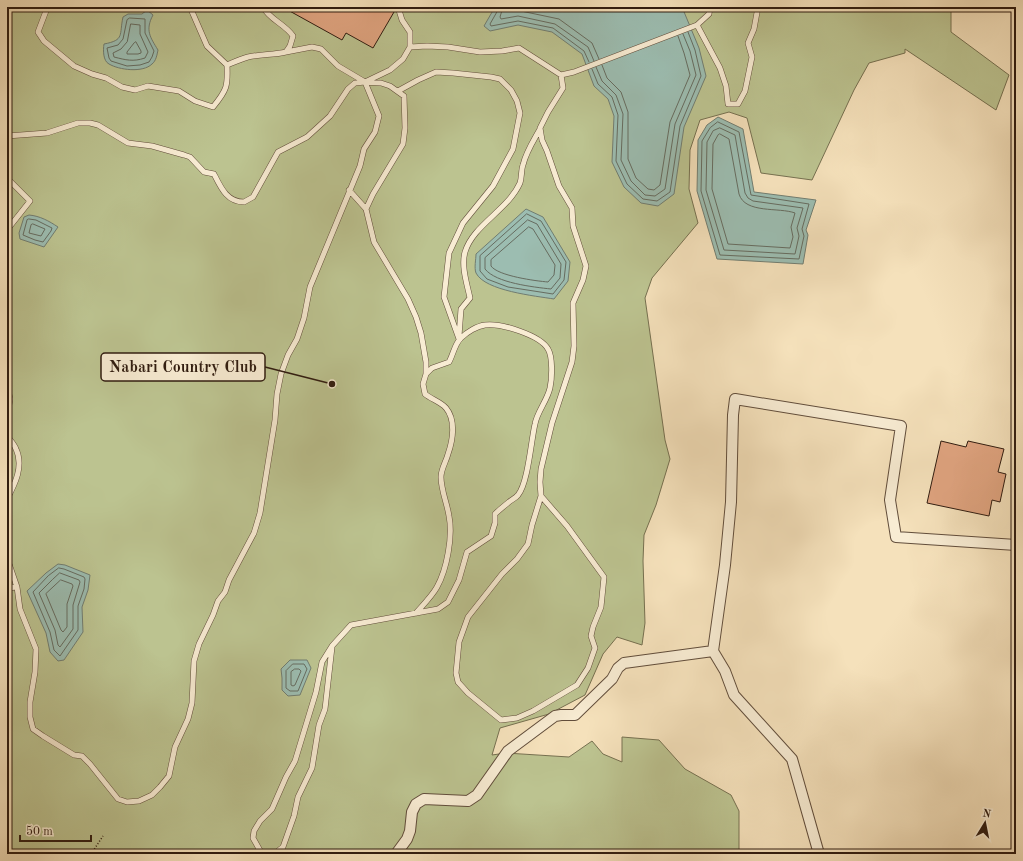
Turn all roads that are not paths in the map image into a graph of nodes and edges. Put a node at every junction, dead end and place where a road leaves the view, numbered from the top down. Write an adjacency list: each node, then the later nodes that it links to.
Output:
1 (46, 7): 10 (lane)
2 (190, 7): 10 (lane)
3 (263, 7): 9 (lane)
4 (398, 7): 8 (lane)
5 (710, 7): 7 (lane)
6 (758, 7): 7 (lane)
7 (697, 25): 11 (lane)
8 (410, 47): 11 (lane); 12 (lane)
9 (286, 52): 10 (lane); 12 (lane)
10 (227, 65)
11 (560, 75): 14 (lane)
12 (365, 82): 13 (lane); 15 (lane); 17 (lane)
13 (398, 91): 18 (lane); 20 (lane)
14 (540, 128): 20 (lane); 25 (lane)
15 (7, 136)
16 (7, 178): 19 (lane)
17 (349, 190): 18 (lane); 29 (lane)
18 (366, 209): 21 (lane)
19 (7, 230)
20 (459, 339): 21 (lane); 31 (lane)
21 (426, 374): 31 (lane)
22 (7, 384): 23 (lane)
23 (7, 417)
24 (7, 436): 26 (lane)
25 (541, 496): 25 (lane)
26 (7, 499)
27 (1016, 545): 33 (street)
28 (7, 558): 29 (lane)
29 (17, 587): 30 (lane)
30 (7, 588)
31 (416, 613): 32 (lane)
32 (332, 646): 34 (lane); 35 (lane)
33 (713, 651): 36 (street); 37 (street)
34 (262, 854)
35 (274, 854)
36 (396, 854)
37 (819, 854)

